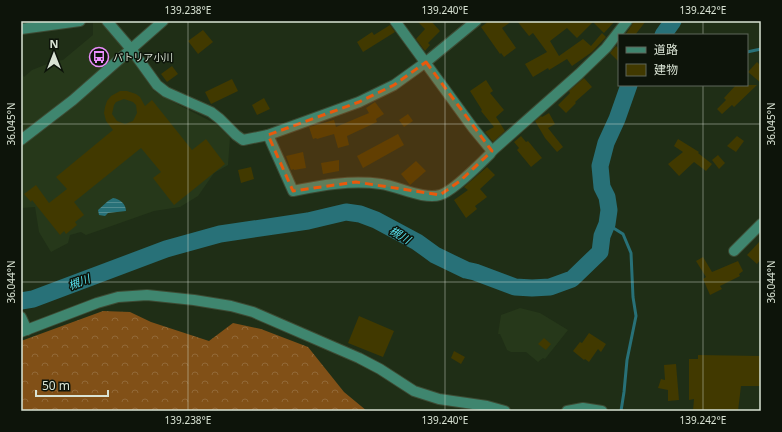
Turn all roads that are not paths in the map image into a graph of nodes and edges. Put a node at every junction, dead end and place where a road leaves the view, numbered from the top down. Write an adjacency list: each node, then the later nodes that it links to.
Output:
1 (80, 21): 7 (street)
2 (107, 21): 8 (street)
3 (163, 21): 8 (street)
4 (395, 21): 9 (street)
5 (476, 21): 9 (street)
6 (627, 21): 12 (street)
7 (21, 29)
8 (131, 49): 10 (street); 11 (street)
9 (426, 62): 10 (street); 12 (street)
10 (268, 135): 12 (street)
11 (21, 140)
12 (492, 150)
13 (761, 224): 14 (street)
14 (734, 251)
15 (23, 326): 16 (street)
16 (505, 411)
17 (567, 411): 18 (street)
18 (602, 411)

